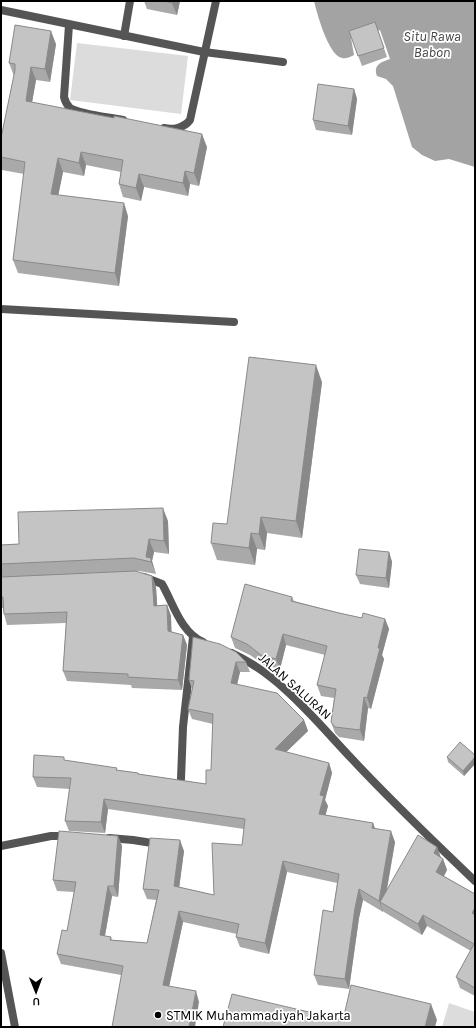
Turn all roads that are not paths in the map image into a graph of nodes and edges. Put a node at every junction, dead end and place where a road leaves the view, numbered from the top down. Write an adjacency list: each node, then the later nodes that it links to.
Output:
1 (130, 1): 5 (street)
2 (216, 1): 6 (street)
3 (1, 10): 4 (street)
4 (70, 25): 5 (street); 8 (street)
5 (124, 36): 6 (street)
6 (204, 52): 7 (street); 9 (street)
7 (283, 62)
8 (132, 121)
9 (154, 126)
10 (1, 309): 11 (street)
11 (234, 322)
12 (139, 576): 13 (street)
13 (193, 637): 14 (street); 16 (street)
14 (213, 646)
15 (226, 650): 21 (street, JALAN SALURAN)
16 (181, 779)
17 (81, 837): 20 (street)
18 (104, 838): 19 (street)
19 (152, 843)
20 (1, 846)
21 (475, 880)
22 (1, 953): 23 (street)
23 (15, 1027)

